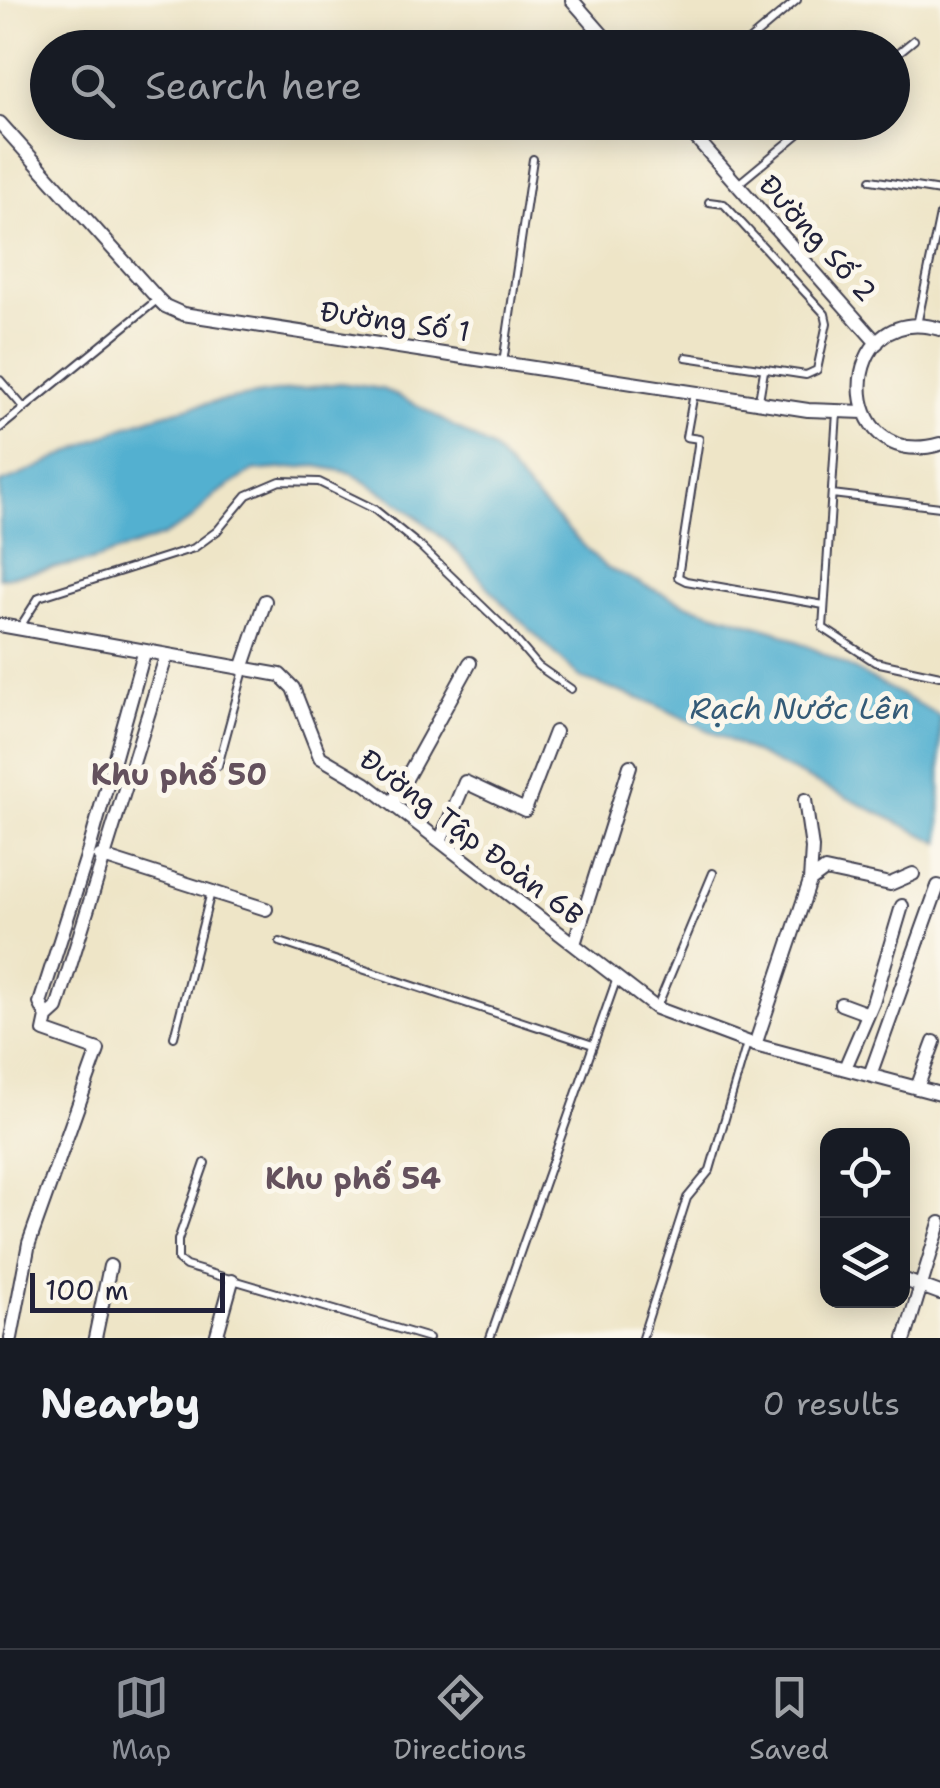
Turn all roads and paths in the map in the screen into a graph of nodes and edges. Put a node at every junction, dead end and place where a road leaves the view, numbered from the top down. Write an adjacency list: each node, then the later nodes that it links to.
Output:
1 (572, 0): 3 (street)
2 (798, 0): 4 (lane)
3 (598, 30)
4 (762, 30)
5 (914, 40): 6 (lane)
6 (910, 43)
7 (0, 122): 16 (street, Đường Số 1)
8 (698, 140): 12 (street, Đường Số 2)
9 (791, 140): 12 (lane)
10 (533, 158): 21 (lane)
11 (872, 180): 13 (lane)
12 (737, 184): 19 (street, Đường Số 2)
13 (940, 191)
14 (709, 202): 22 (lane)
15 (940, 214): 17 (lane)
16 (158, 299): 21 (street, Đường Số 1); 26 (lane)
17 (916, 325): 18 (street); 19 (street)
18 (940, 329)
19 (877, 343): 28 (street)
20 (686, 357): 22 (lane)
21 (503, 363): 24 (street, Đường Số 1)
22 (764, 371): 25 (lane)
23 (0, 380): 26 (lane)
24 (694, 392): 25 (street, Đường Số 1); 34 (lane)
25 (759, 402): 27 (street, Đường Số 1)
26 (24, 408): 29 (lane)
27 (838, 411): 28 (street, Đường Số 1); 31 (lane)
28 (864, 412): 30 (street)
29 (0, 428)
30 (940, 444)
31 (832, 494): 32 (lane); 34 (lane)
32 (940, 507)
33 (265, 601): 40 (street)
34 (824, 606): 41 (lane)
35 (0, 626): 36 (street, Đường Tập Đoàn 6B)
36 (19, 628): 37 (street, Đường Tập Đoàn 6B); 42 (lane)
37 (144, 653): 38 (street, Đường Tập Đoàn 6B); 49 (street)
38 (166, 657): 40 (street, Đường Tập Đoàn 6B); 50 (street)
39 (470, 663): 47 (street)
40 (243, 669): 44 (lane); 47 (street, Đường Tập Đoàn 6B)
41 (940, 676)
42 (571, 689)
43 (555, 732): 48 (street)
44 (218, 766)
45 (630, 766): 59 (street)
46 (806, 800): 53 (street)
47 (392, 804): 48 (street, Đường Tập Đoàn 6B)
48 (440, 841): 59 (street, Đường Tập Đoàn 6B)
49 (88, 854): 50 (street); 64 (street)
50 (104, 856): 55 (street); 64 (street)
51 (713, 872): 62 (lane)
52 (913, 874): 53 (street)
53 (810, 881): 67 (street)
54 (938, 886): 70 (street)
55 (211, 891): 57 (street); 65 (lane)
56 (902, 906): 63 (street)
57 (266, 909)
58 (280, 942): 68 (lane)
59 (574, 944): 60 (street, Đường Tập Đoàn 6B)
60 (617, 978): 62 (street, Đường Tập Đoàn 6B); 68 (lane)
61 (841, 1004): 63 (street)
62 (656, 1008): 67 (street, Đường Tập Đoàn 6B)
63 (868, 1014): 69 (street)
64 (47, 1017): 80 (street)
65 (174, 1037)
66 (934, 1042): 71 (street)
67 (751, 1043): 69 (street, Đường Tập Đoàn 6B); 85 (lane)
68 (593, 1045): 84 (lane)
69 (845, 1068): 70 (street, Đường Tập Đoàn 6B)
70 (870, 1075): 71 (street, Đường Tập Đoàn 6B)
71 (918, 1088): 72 (street, Đường Tập Đoàn 6B)
72 (940, 1094)
73 (205, 1163): 76 (lane)
74 (940, 1223): 78 (street)
75 (110, 1266): 81 (street)
76 (232, 1281): 82 (street); 83 (lane)
77 (910, 1282): 78 (street)
78 (921, 1287): 79 (street); 86 (street)
79 (940, 1293)
80 (11, 1338)
81 (95, 1338)
82 (216, 1338)
83 (429, 1338)
84 (490, 1338)
85 (642, 1338)
86 (905, 1338)

